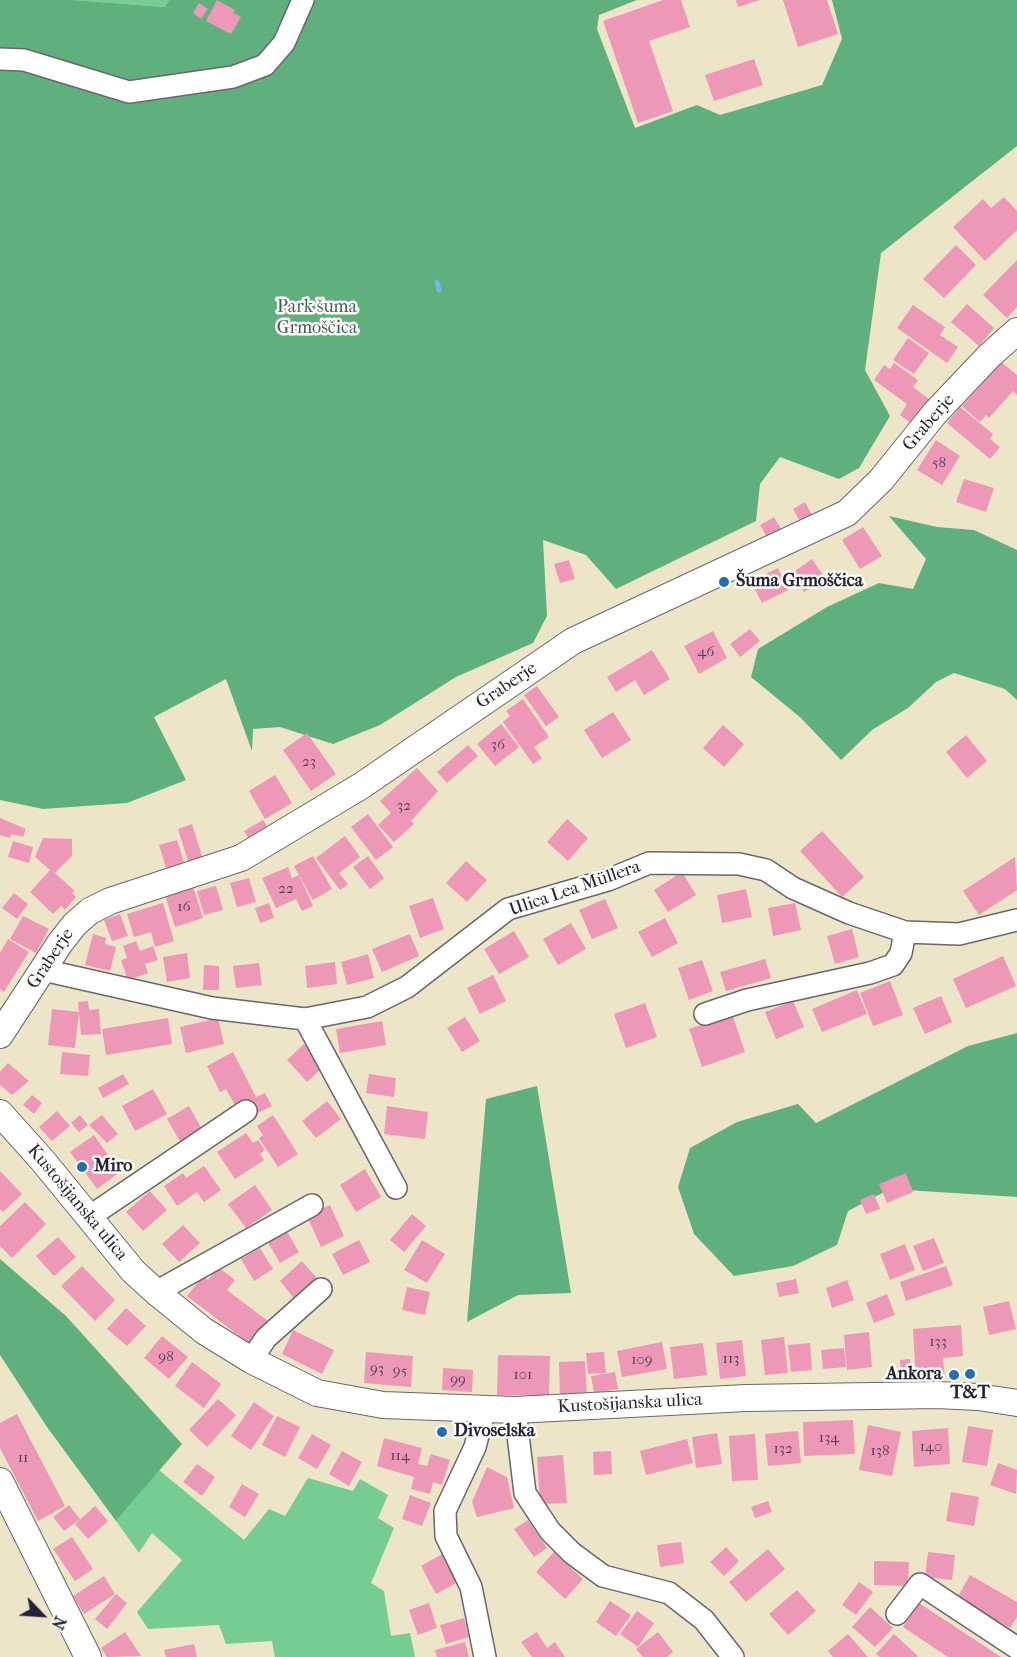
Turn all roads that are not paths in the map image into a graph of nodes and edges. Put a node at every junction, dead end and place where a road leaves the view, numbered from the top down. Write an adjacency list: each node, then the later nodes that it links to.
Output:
1 (303, 0): 2 (street)
2 (0, 59)
3 (1017, 331): 6 (street, Graberje)
4 (1017, 920): 5 (street, Ulica Lea Müllera)
5 (905, 932): 7 (street); 8 (street, Ulica Lea Müllera)
6 (43, 970): 8 (street, Ulica Lea Müllera); 9 (street, Graberje)
7 (705, 1014)
8 (305, 1019): 12 (street)
9 (0, 1035)
10 (246, 1111): 14 (street)
11 (0, 1113): 14 (street, Kustošijanska ulica)
12 (396, 1188)
13 (312, 1205): 16 (street)
14 (89, 1217): 16 (street, Kustošijanska ulica)
15 (321, 1289): 17 (street)
16 (156, 1292): 17 (street, Kustošijanska ulica)
17 (251, 1360): 19 (street, Kustošijanska ulica)
18 (1017, 1403): 20 (street, Kustošijanska ulica)
19 (485, 1409): 20 (street, Kustošijanska ulica); 25 (street)
20 (515, 1410): 26 (street)
21 (0, 1480): 24 (street)
22 (897, 1614): 23 (street)
23 (1017, 1648)
24 (88, 1657)
25 (485, 1657)
26 (733, 1657)

